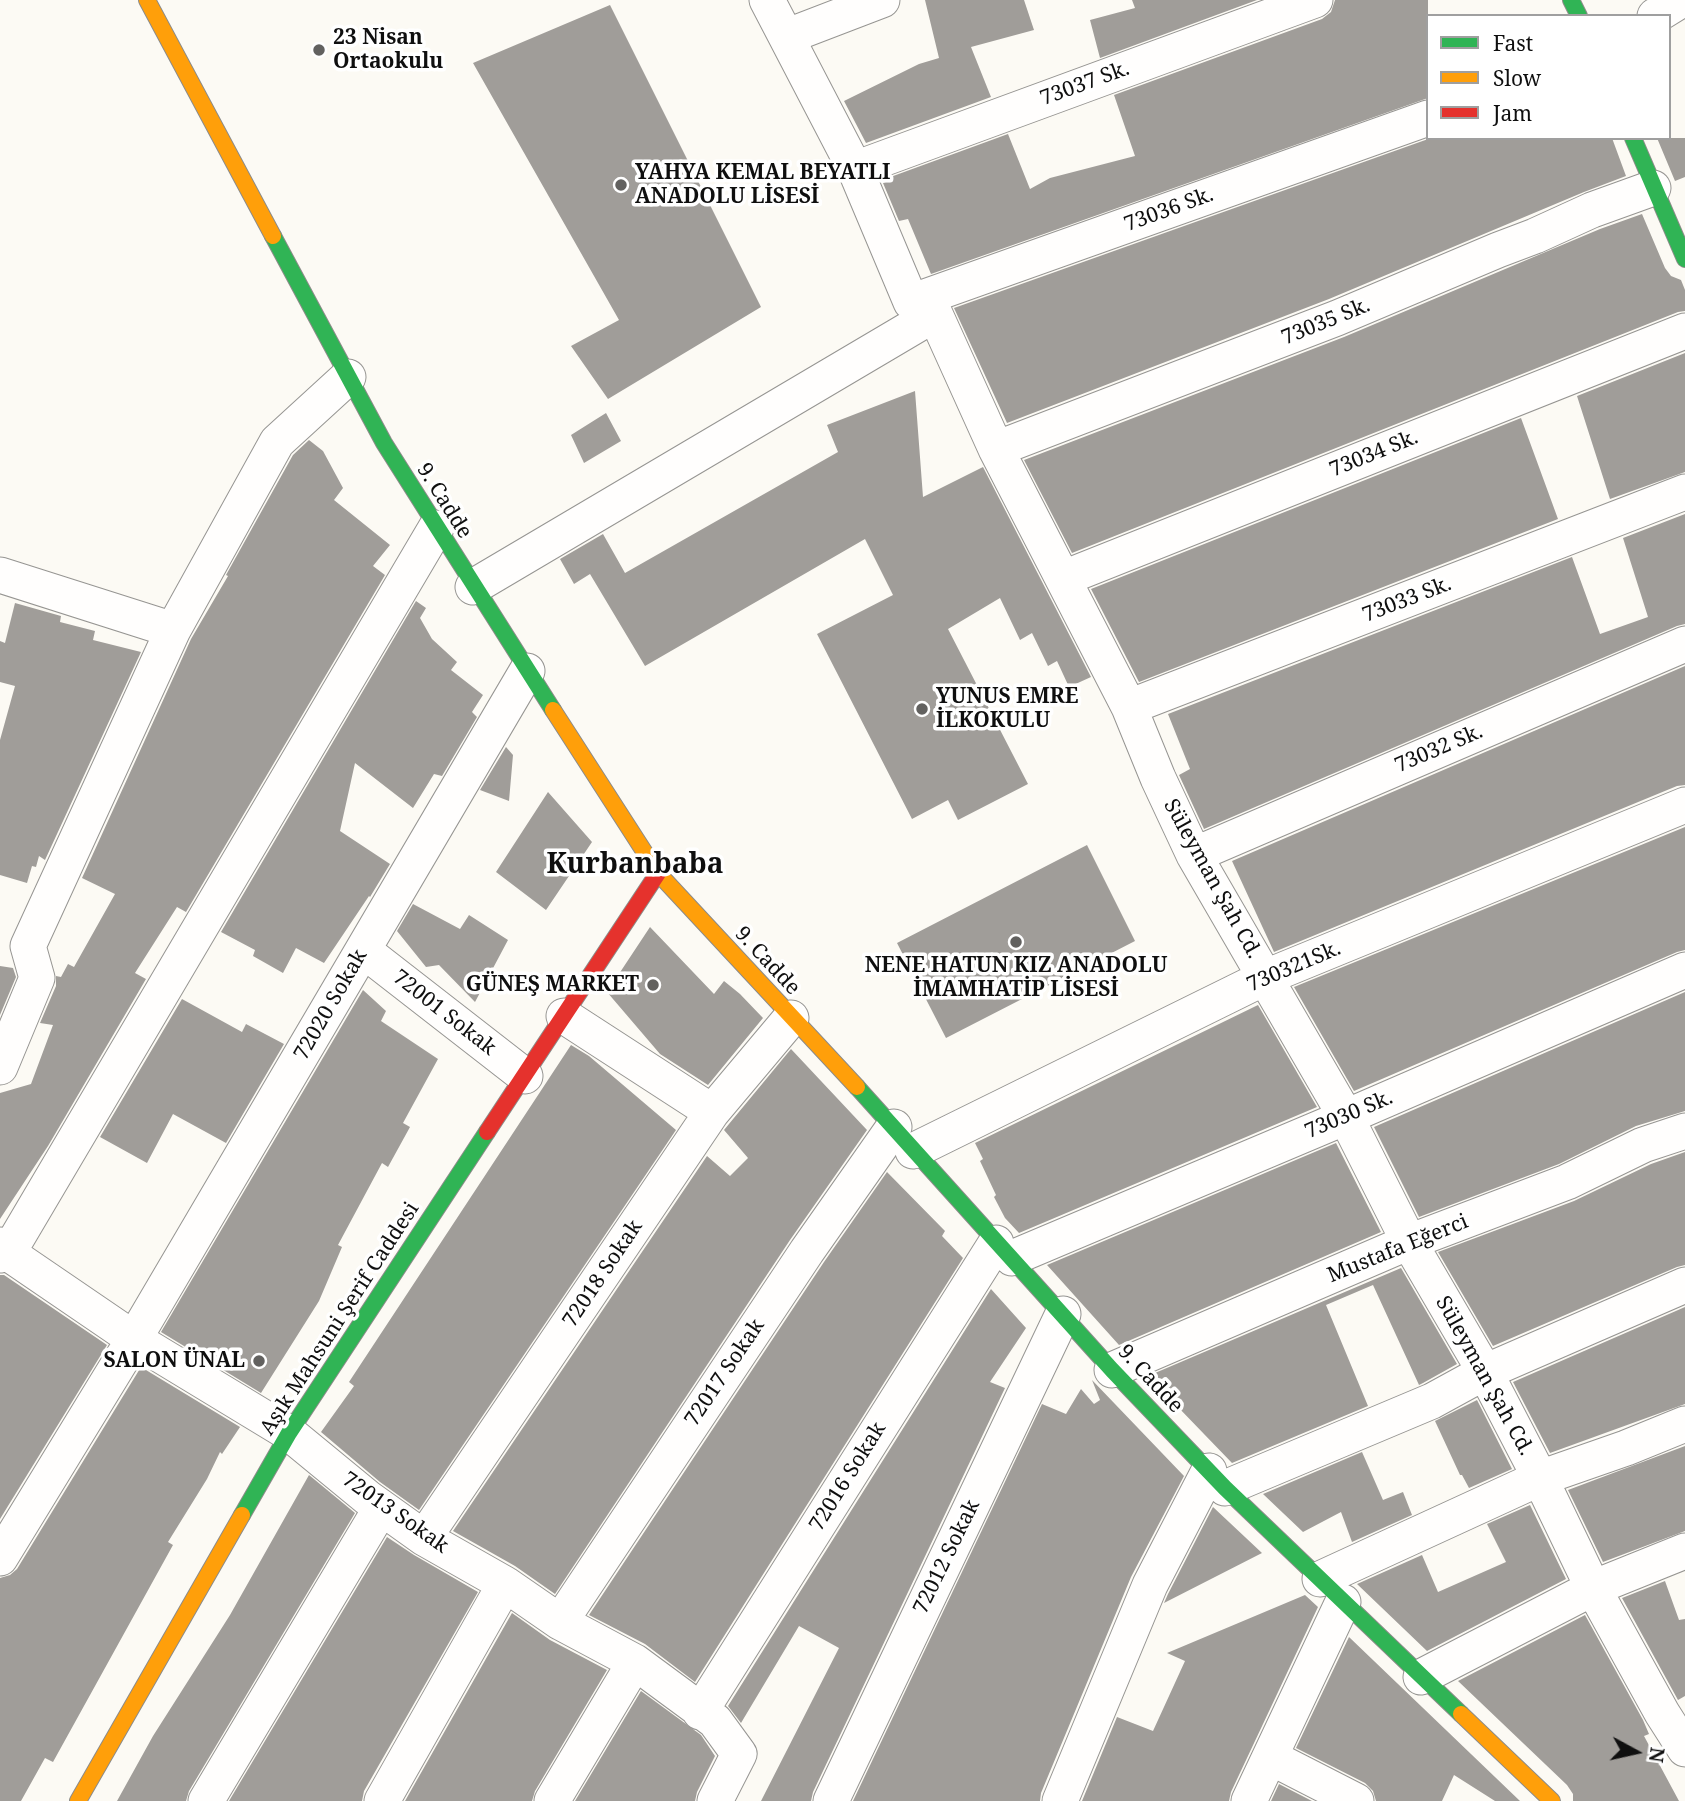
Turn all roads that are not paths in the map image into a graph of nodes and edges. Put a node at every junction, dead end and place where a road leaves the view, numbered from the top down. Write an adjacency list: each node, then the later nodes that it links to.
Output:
1 (147, 0): 15 (street, 9. Cadde)
2 (767, 0): 7 (street, Süleyman Şah Cd.)
3 (883, 0): 7 (street)
4 (1315, 0): 10 (street, 73037 Sk.)
5 (1681, 0): 6 (street)
6 (1658, 14)
7 (788, 36): 10 (street, Süleyman Şah Cd.)
8 (1426, 119): 13 (street, 73036 Sk.)
9 (1634, 140): 11 (street)
10 (855, 169): 13 (street, Süleyman Şah Cd.)
11 (1668, 202): 12 (street); 16 (street, 73035 Sk.)
12 (1685, 259)
13 (923, 308): 16 (street, Süleyman Şah Cd.); 21 (street, 73036 Sk.)
14 (1685, 331): 20 (street, 73034 Sk.)
15 (348, 377): 18 (street, 9. Cadde); 22 (street)
16 (996, 449): 20 (street, Süleyman Şah Cd.)
17 (1685, 492): 25 (street, 73033 Sk.)
18 (436, 528): 21 (street, 9. Cadde); 43 (street)
19 (0, 575): 22 (street)
20 (1064, 578): 25 (street, Süleyman Şah Cd.)
21 (473, 587): 24 (street, 9. Cadde)
22 (173, 630): 29 (street)
23 (1685, 644): 27 (street, 73032 Sk.)
24 (527, 671): 28 (street, 9. Cadde); 30 (street, 72020 Sokak)
25 (1129, 707): 27 (street, Süleyman Şah Cd.)
26 (1685, 805): 32 (street, 730321Sk.)
27 (1194, 855): 32 (street, Süleyman Şah Cd.)
28 (658, 873): 33 (street, Aşık Mahsuni Şerif Caddesi); 34 (street, 9. Cadde)
29 (14, 942): 35 (street)
30 (363, 950): 36 (street, 72001 Sokak); 46 (street, 72020 Sokak)
31 (1685, 970): 38 (street, 73030 Sk.)
32 (1266, 977): 38 (street, Süleyman Şah Cd.); 40 (street, 730321Sk.)
33 (564, 1016): 36 (street, Aşık Mahsuni Şerif Caddesi); 37 (street)
34 (791, 1018): 37 (street, 72018 Sokak); 40 (street, 9. Cadde)
35 (0, 1067)
36 (525, 1076): 50 (street, Aşık Mahsuni Şerif Caddesi)
37 (712, 1112): 54 (street, 72018 Sokak)
38 (1346, 1117): 41 (street, Süleyman Şah Cd.); 42 (street, 73030 Sk.)
39 (1685, 1131): 41 (street, Mustafa Eğerci)
40 (903, 1139): 42 (street, 9. Cadde); 60 (street, 72017 Sokak)
41 (1409, 1242): 47 (street, Mustafa Eğerci); 48 (street, Süleyman Şah Cd.)
42 (1004, 1250): 45 (street, 9. Cadde); 64 (street, 72016 Sokak)
43 (3, 1251): 46 (street, 72013 Sokak)
44 (1685, 1285): 48 (street)
45 (1063, 1314): 47 (street, 9. Cadde); 72 (street, 72012 Sokak)
46 (134, 1339): 50 (street, 72013 Sokak); 56 (street, 72020 Sokak)
47 (1112, 1370): 52 (street, 9. Cadde)
48 (1485, 1372): 51 (street, Süleyman Şah Cd.); 52 (street)
49 (1685, 1424): 51 (street)
50 (289, 1433): 53 (street, 72013 Sokak); 67 (street, Aşık Mahsuni Şerif Caddesi)
51 (1540, 1478): 58 (street, Süleyman Şah Cd.); 59 (street)
52 (1217, 1479): 59 (street, 9. Cadde); 73 (street)
53 (382, 1508): 54 (street, 72013 Sokak); 68 (street)
54 (424, 1538): 57 (street, 72013 Sokak)
55 (1685, 1551): 58 (street)
56 (0, 1558)
57 (505, 1584): 60 (street, 72013 Sokak); 69 (street)
58 (1593, 1588): 62 (street); 63 (street, Süleyman Şah Cd.)
59 (1331, 1590): 62 (street, 9. Cadde); 66 (street)
60 (560, 1622): 61 (street, 72013 Sokak)
61 (635, 1662): 64 (street, 72013 Sokak); 70 (street)
62 (1421, 1677): 76 (street, 9. Cadde)
63 (1674, 1707): 65 (street, Süleyman Şah Cd.)
64 (700, 1712): 71 (street, 72013 Sokak)
65 (1685, 1749)
66 (1269, 1757): 74 (street); 75 (street)
67 (78, 1801)
68 (206, 1801)
69 (382, 1801)
70 (552, 1801)
71 (715, 1801)
72 (831, 1801)
73 (1060, 1801)
74 (1249, 1801)
75 (1356, 1801)
76 (1552, 1801)

